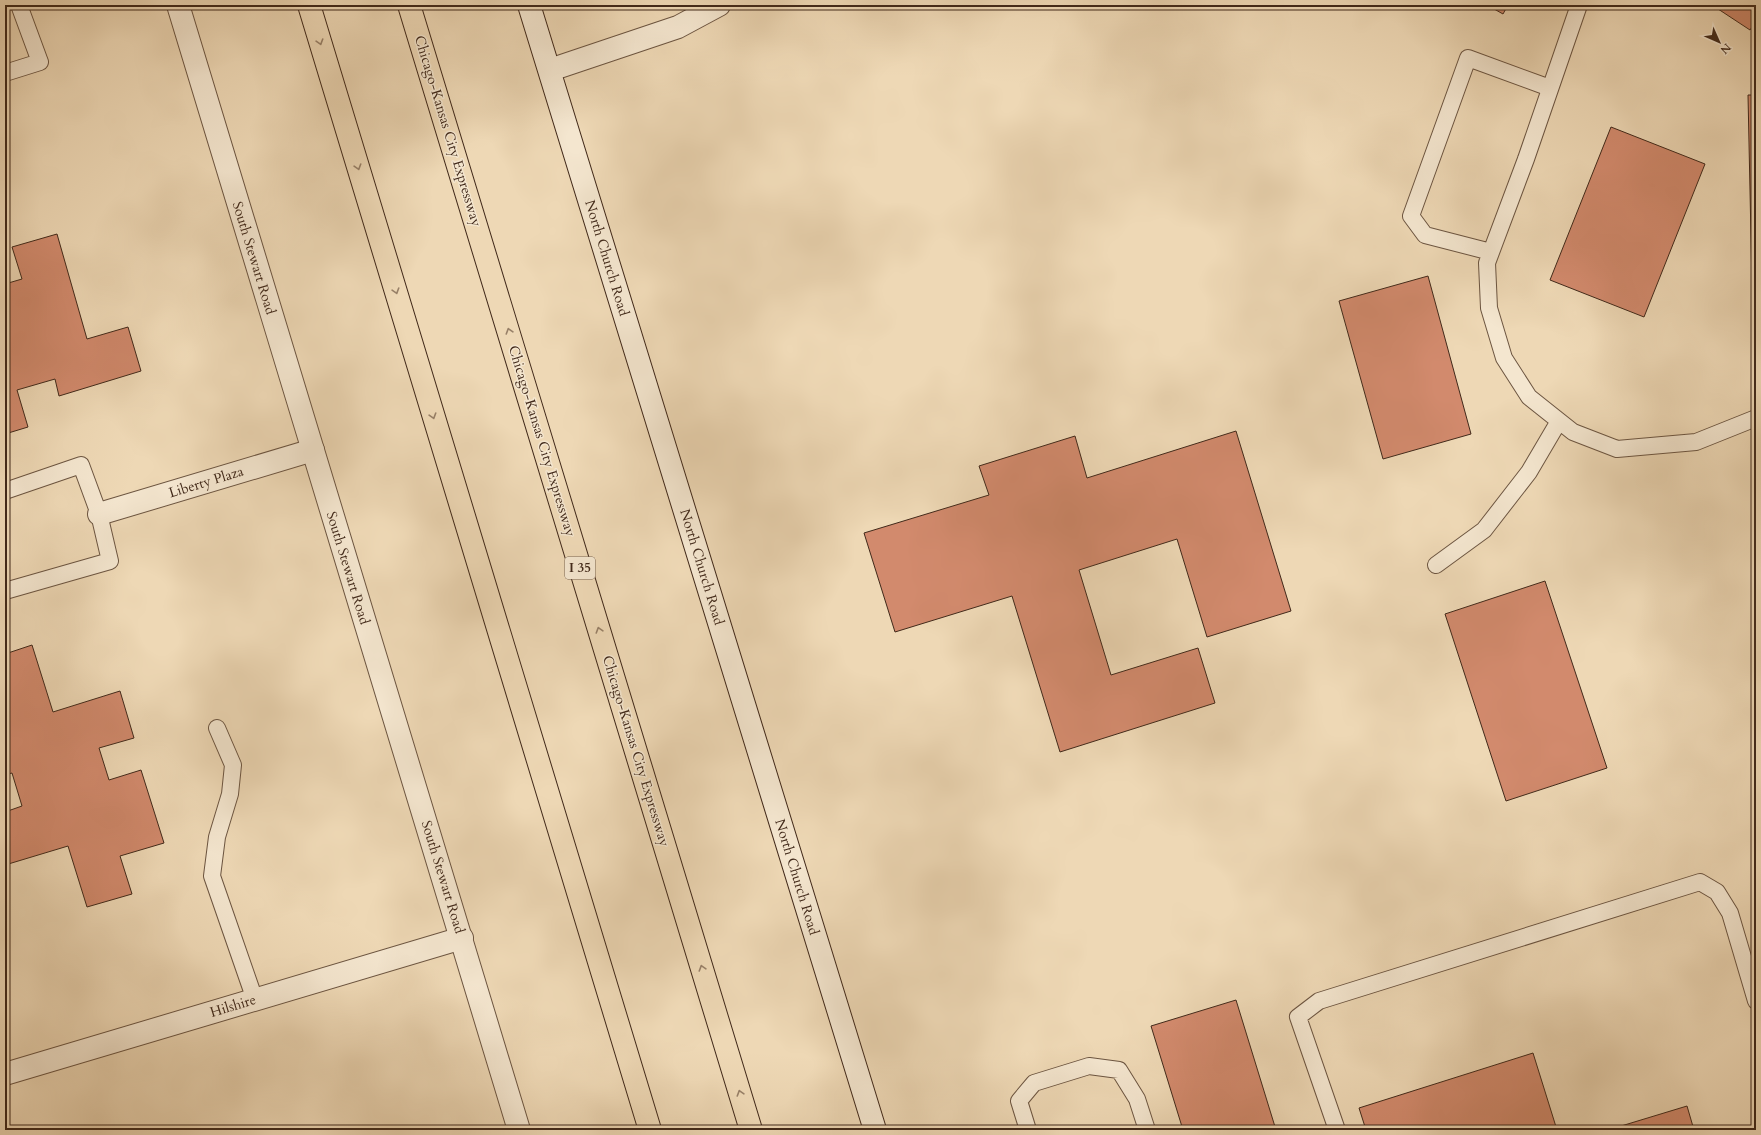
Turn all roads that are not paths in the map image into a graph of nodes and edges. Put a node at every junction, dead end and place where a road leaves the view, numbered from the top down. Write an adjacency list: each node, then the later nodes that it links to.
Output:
1 (19, 5): 9 (lane)
2 (178, 5): 14 (street, South Stewart Road)
3 (309, 5): 25 (highway, one-way to 25)
4 (410, 5): 26 (highway, Chicago-Kansas City Expressway / I 35, one-way to 4)
5 (529, 5): 8 (street, North Church Road)
6 (719, 5): 8 (street)
7 (1579, 5): 10 (lane)
8 (550, 70): 27 (street, North Church Road)
9 (5, 73)
10 (1550, 88): 11 (lane); 11 (lane)
11 (1491, 252): 13 (lane)
12 (1756, 418): 13 (lane)
13 (1559, 421): 17 (lane)
14 (313, 450): 16 (street, Liberty Plaza); 20 (street, South Stewart Road)
15 (5, 491): 16 (lane)
16 (98, 514): 18 (lane)
17 (1436, 565)
18 (5, 591)
19 (217, 728): 21 (lane)
20 (462, 938): 21 (street, Hilshire); 24 (street, South Stewart Road)
21 (255, 1000): 23 (street, Hilshire)
22 (1756, 1000): 30 (lane)
23 (5, 1074)
24 (519, 1130)
25 (650, 1130)
26 (751, 1130)
27 (875, 1130)
28 (1028, 1130): 29 (lane)
29 (1147, 1130)
30 (1337, 1130)

